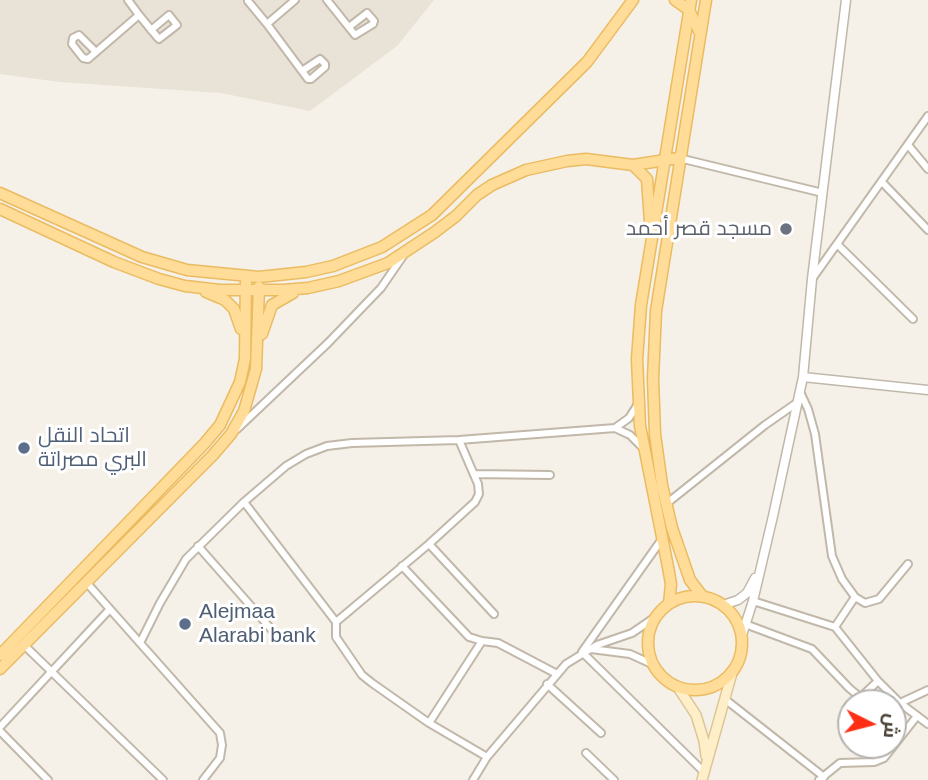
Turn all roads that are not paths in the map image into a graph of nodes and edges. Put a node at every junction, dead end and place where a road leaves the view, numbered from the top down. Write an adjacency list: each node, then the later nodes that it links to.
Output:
1 (128, 0): 11 (street)
2 (248, 0): 13 (street)
3 (295, 0): 13 (street)
4 (327, 0): 14 (street)
5 (633, 0): 12 (main road)
6 (642, 0): 12 (main road)
7 (675, 0): 10 (main road)
8 (706, 0): 16 (main road)
9 (846, 0): 27 (street)
10 (690, 5): 16 (main road); 22 (main road)
11 (139, 15): 15 (street); 17 (street)
12 (621, 18): 34 (main road)
13 (267, 24): 18 (street)
14 (349, 27)
15 (151, 30)
16 (700, 34): 21 (main road)
17 (96, 52)
18 (302, 71)
19 (928, 116): 20 (street)
20 (908, 145): 24 (street); 25 (street)
21 (679, 158): 22 (main road); 27 (street); 55 (main road)
22 (664, 160): 23 (main road); 30 (main road)
23 (633, 165): 30 (main road); 32 (main road)
24 (928, 169)
25 (882, 181): 29 (street); 31 (street)
26 (0, 192): 33 (main road)
27 (822, 193): 35 (street)
28 (0, 209): 36 (main road)
29 (928, 230)
30 (652, 235): 47 (main road)
31 (837, 244): 35 (street); 40 (street)
32 (406, 251): 37 (main road); 49 (street)
33 (246, 276): 34 (main road); 38 (main road)
34 (259, 277): 39 (main road)
35 (812, 279): 43 (street)
36 (186, 286): 38 (main road); 41 (main road)
37 (308, 288): 39 (main road); 42 (main road)
38 (246, 292): 39 (main road); 41 (main road)
39 (259, 292): 42 (main road)
40 (913, 319)
41 (245, 359): 80 (main road)
42 (256, 369): 49 (main road)
43 (803, 377): 44 (street); 45 (street)
44 (928, 390)
45 (800, 392): 46 (street); 64 (street)
46 (798, 402): 55 (street); 61 (street)
47 (638, 403): 48 (street); 51 (main road)
48 (615, 428): 50 (street); 51 (street)
49 (231, 434): 62 (main road)
50 (459, 440): 52 (street); 54 (street)
51 (643, 448): 56 (main road)
52 (475, 474): 53 (street); 57 (street)
53 (550, 475)
54 (244, 502): 58 (street); 71 (street)
55 (666, 504): 63 (main road)
56 (662, 539): 66 (main road); 79 (street)
57 (429, 544): 60 (street); 69 (street)
58 (198, 546): 74 (street); 76 (street)
59 (908, 564): 64 (street)
60 (402, 566): 71 (street); 75 (street)
61 (758, 573): 65 (street); 67 (street)
62 (86, 582): 68 (street); 77 (main road)
63 (703, 597): 66 (main road); 67 (main road)
64 (855, 597): 72 (street)
65 (753, 601): 72 (street); 73 (street)
66 (669, 604): 70 (main road)
67 (723, 605): 73 (main road)
68 (109, 610): 76 (street); 83 (street)
69 (494, 614)
70 (657, 616): 78 (street); 81 (main road)
71 (336, 622): 97 (street)
72 (835, 627): 86 (street)
73 (743, 630): 84 (main road); 89 (street)
74 (278, 638)
75 (482, 641): 85 (street); 97 (street)
76 (140, 643): 107 (street)
77 (24, 645): 82 (main road); 83 (street)
78 (590, 649): 79 (street); 81 (street)
79 (582, 652): 85 (street); 103 (street)
80 (0, 655)
81 (654, 665): 88 (main road)
82 (0, 669)
83 (53, 672): 99 (street); 106 (street)
84 (732, 673): 88 (main road); 93 (main road)
85 (557, 674): 87 (street)
86 (878, 681): 90 (street); 91 (street)
87 (547, 684): 100 (street); 102 (street)
88 (677, 687): 103 (main road)
89 (851, 689)
90 (870, 689)
91 (886, 689)
92 (928, 690): 94 (street)
93 (726, 700): 103 (main road); 104 (street)
94 (907, 700)
95 (907, 708): 96 (street)
96 (917, 716): 98 (street); 104 (street)
97 (429, 723): 102 (street)
98 (928, 724)
99 (0, 729): 105 (street)
100 (601, 733)
101 (586, 753): 109 (street)
102 (486, 757): 108 (street)
103 (704, 772)
104 (821, 778)
105 (48, 780)
106 (163, 780)
107 (203, 780)
108 (472, 780)
109 (614, 780)

